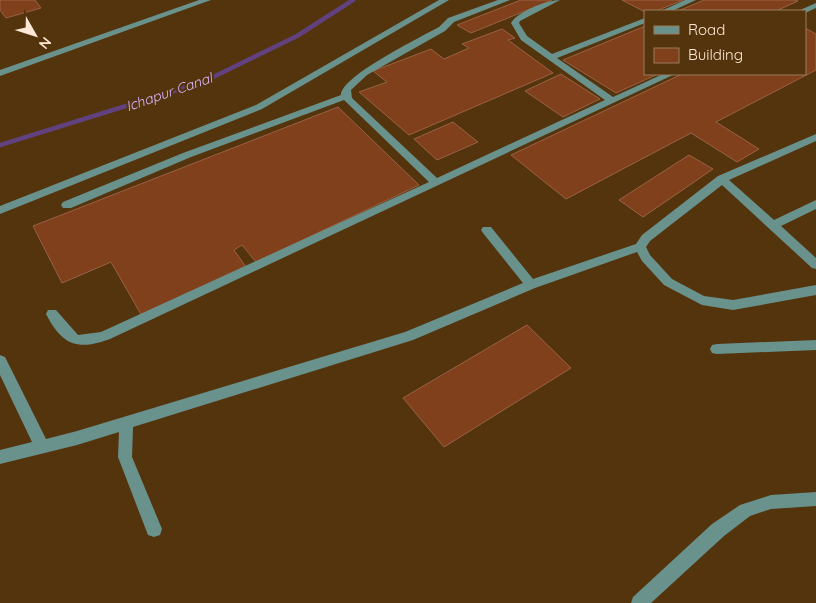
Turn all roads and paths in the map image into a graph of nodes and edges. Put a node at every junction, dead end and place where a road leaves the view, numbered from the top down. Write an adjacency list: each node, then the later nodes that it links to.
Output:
1 (207, 0): 11 (street)
2 (445, 0): 20 (street)
3 (506, 0): 13 (street)
4 (556, 0): 10 (street)
5 (692, 0): 7 (street)
6 (816, 5): 8 (street)
7 (667, 10)
8 (804, 10)
9 (644, 20): 10 (street)
10 (551, 57): 14 (street)
11 (0, 73)
12 (668, 75): 14 (street)
13 (346, 96): 17 (street); 19 (street)
14 (612, 101): 17 (street)
15 (816, 136): 16 (street)
16 (722, 179): 21 (street); 23 (street)
17 (435, 182): 27 (street)
18 (816, 204): 21 (street)
19 (67, 205)
20 (0, 210)
21 (773, 225): 24 (street)
22 (487, 230): 25 (street)
23 (640, 247): 25 (street); 26 (street)
24 (816, 265)
25 (531, 285): 31 (street)
26 (816, 290)
27 (52, 314)
28 (816, 345): 29 (street)
29 (717, 348)
30 (0, 361): 32 (street)
31 (126, 424): 32 (street); 35 (street)
32 (42, 447): 33 (street)
33 (0, 457)
34 (816, 499): 36 (street)
35 (154, 529)
36 (638, 603)

